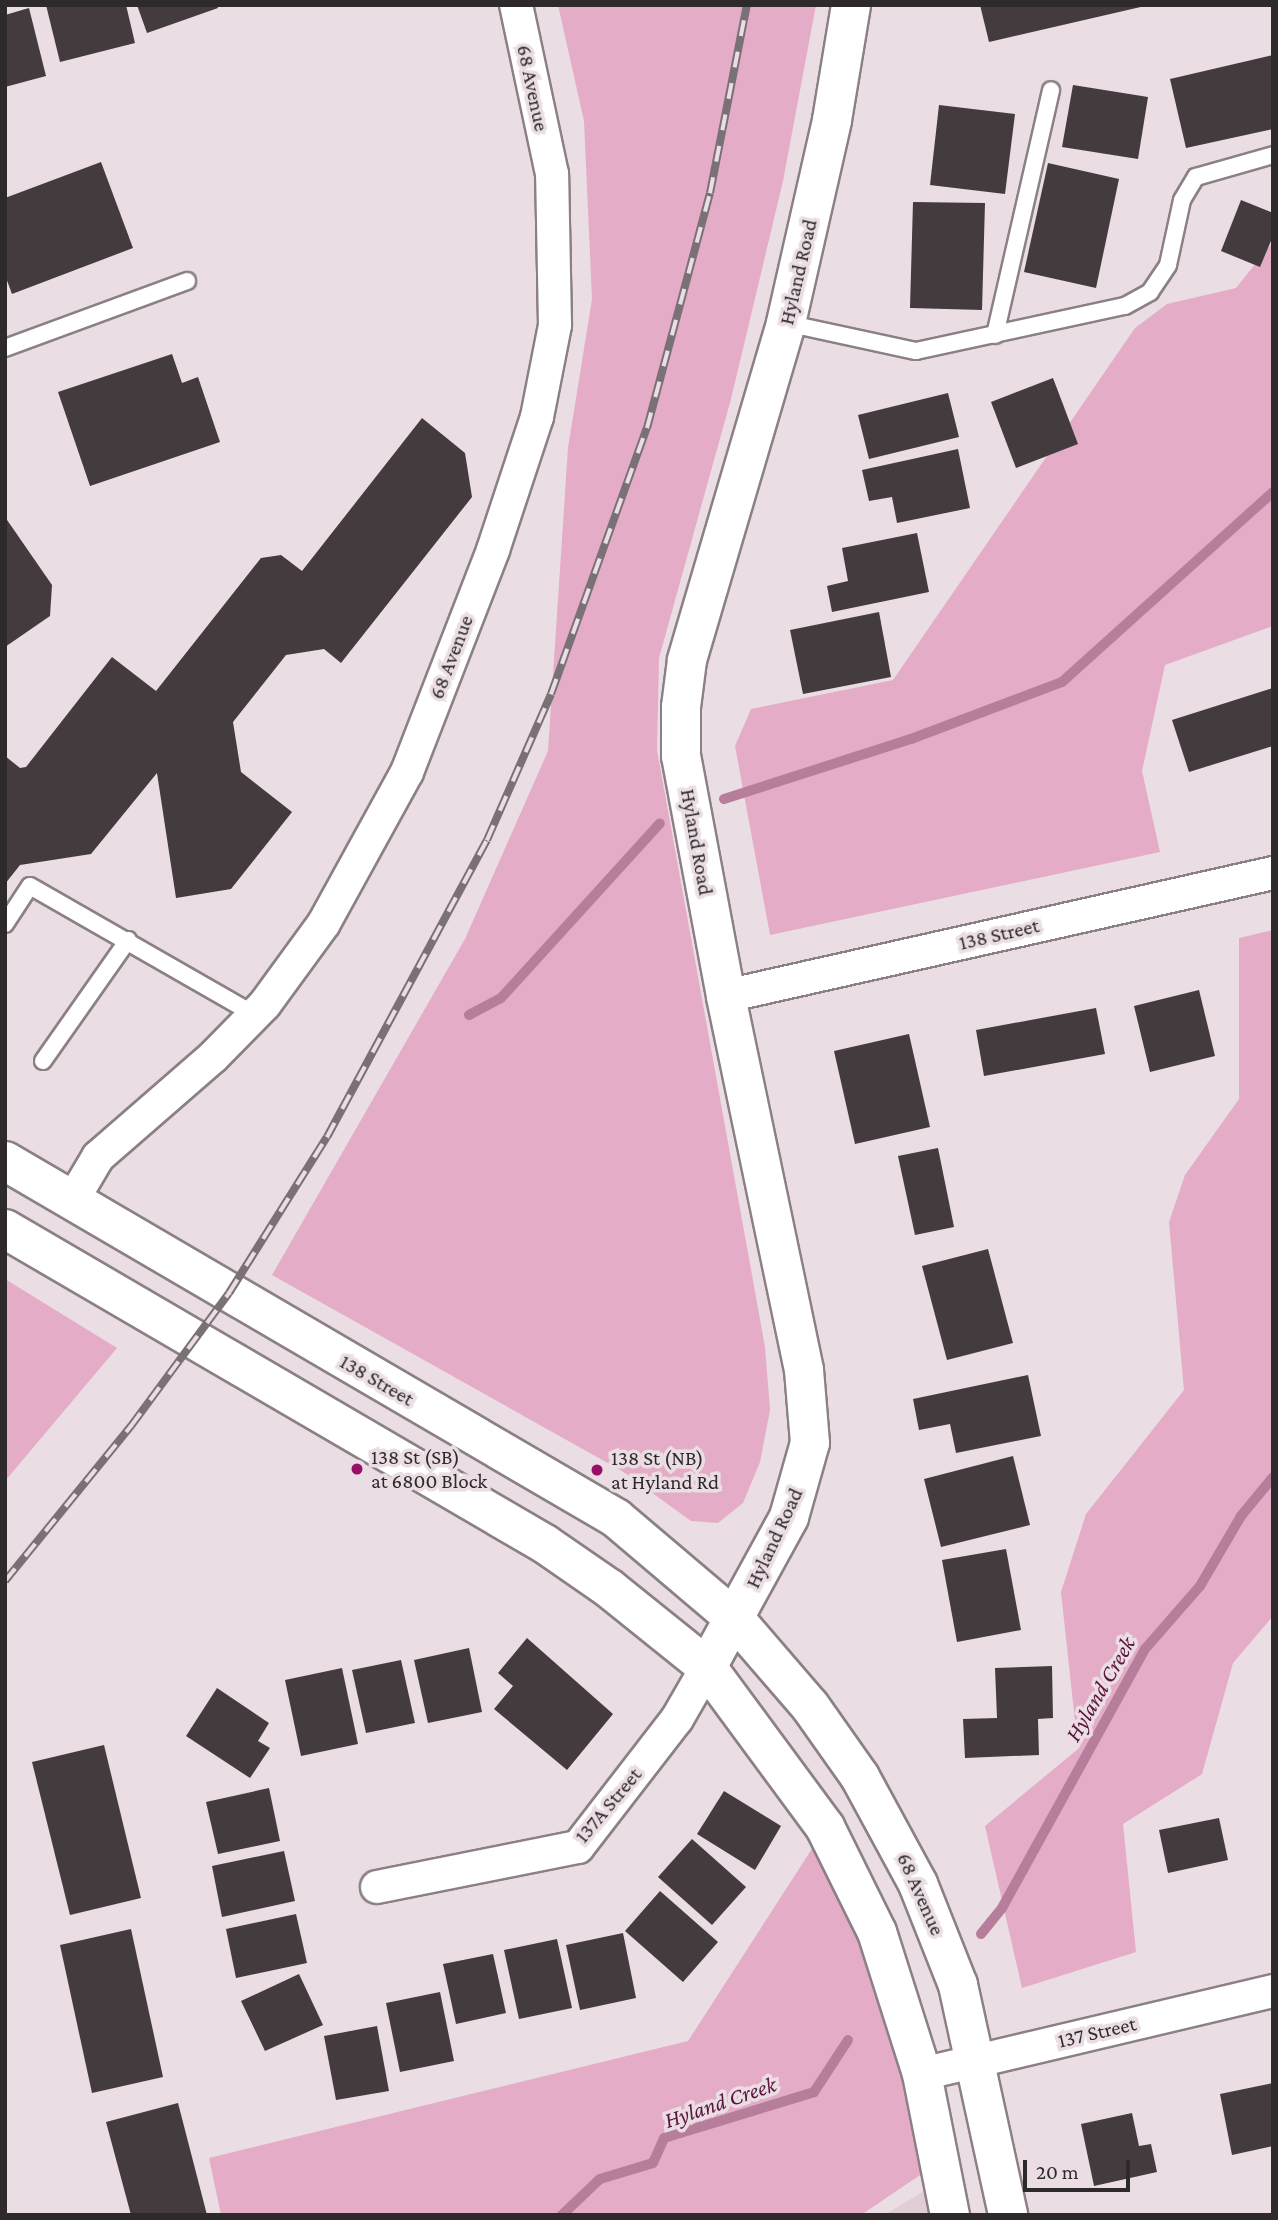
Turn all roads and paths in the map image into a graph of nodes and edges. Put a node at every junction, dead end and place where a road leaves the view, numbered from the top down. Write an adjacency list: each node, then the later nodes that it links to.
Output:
1 (516, 5): 13 (street, 68 Avenue)
2 (852, 5): 6 (main road, Hyland Road)
3 (1051, 90): 7 (lane)
4 (1273, 155): 7 (lane)
5 (187, 281): 8 (lane)
6 (786, 323): 7 (lane); 12 (main road, Hyland Road)
7 (995, 335)
8 (5, 348)
9 (1273, 873): 12 (street, 138 Street)
10 (5, 924): 11 (lane)
11 (128, 940): 13 (lane); 14 (lane)
12 (726, 996): 18 (main road, Hyland Road)
13 (255, 1015): 16 (street, 68 Avenue)
14 (43, 1061)
15 (5, 1161): 16 (main road, 138 Street)
16 (72, 1200): 18 (main road, 138 Street)
17 (5, 1229): 19 (main road)
18 (734, 1618): 19 (main road, Hyland Road); 22 (main road, 68 Avenue)
19 (707, 1667): 20 (street, 137A Street); 23 (main road)
20 (377, 1887)
21 (1273, 1991): 22 (street, 137 Street)
22 (977, 2060): 23 (street, 137 Street); 25 (main road, 68 Avenue)
23 (922, 2074): 24 (main road)
24 (956, 2212)
25 (1008, 2215)

